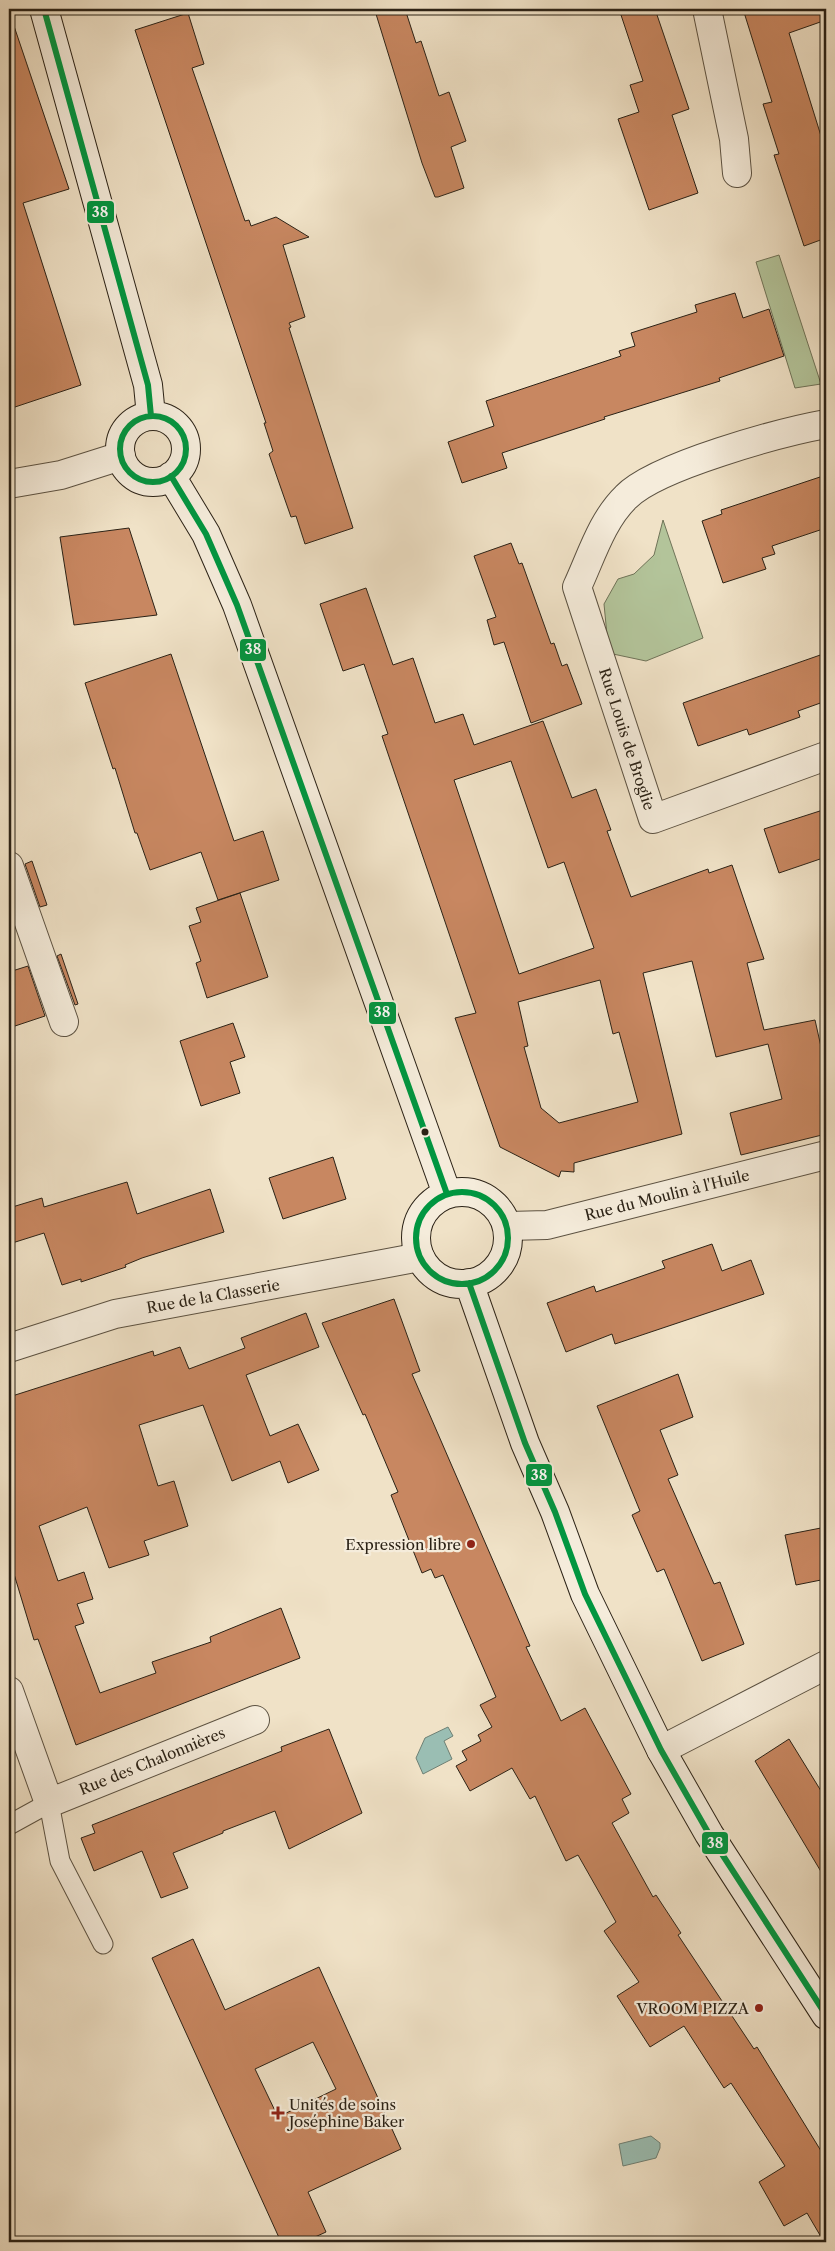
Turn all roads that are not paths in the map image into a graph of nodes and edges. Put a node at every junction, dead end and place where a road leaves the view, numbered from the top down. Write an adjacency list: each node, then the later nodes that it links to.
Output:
1 (44, 9): 4 (street)
2 (707, 9): 3 (street)
3 (737, 173)
4 (151, 416): 6 (street); 7 (street)
5 (826, 424): 9 (street, Rue Louis de Broglie)
6 (121, 456): 7 (street); 8 (street)
7 (171, 476): 13 (street)
8 (9, 484)
9 (826, 756)
10 (9, 866): 11 (street)
11 (64, 1022)
12 (826, 1155): 14 (street, Rue du Moulin à l'Huile)
13 (447, 1194): 14 (street); 15 (street)
14 (506, 1226): 16 (street)
15 (420, 1258): 16 (street); 17 (street, Rue de la Classerie)
16 (469, 1284): 21 (street)
17 (9, 1348)
18 (826, 1665): 21 (street)
19 (9, 1691): 22 (street)
20 (256, 1720): 22 (street, Rue des Chalonnières)
21 (661, 1750): 25 (street)
22 (49, 1803): 23 (lane, Rue des Chalonnières); 24 (lane)
23 (9, 1825)
24 (103, 1944)
25 (826, 2015)

